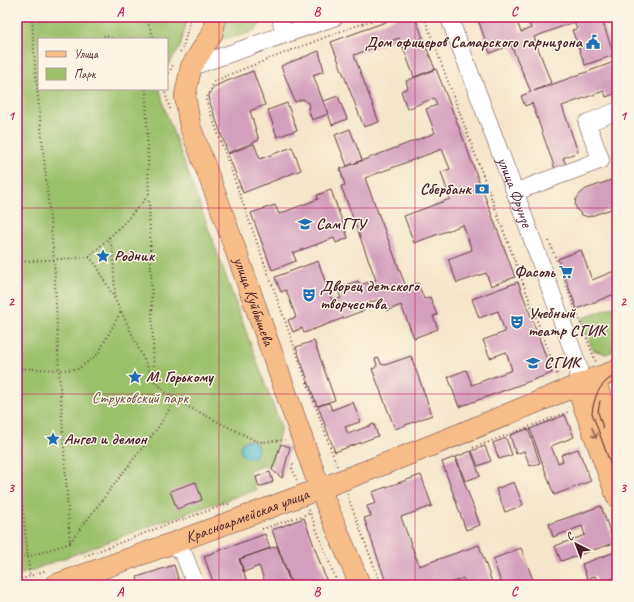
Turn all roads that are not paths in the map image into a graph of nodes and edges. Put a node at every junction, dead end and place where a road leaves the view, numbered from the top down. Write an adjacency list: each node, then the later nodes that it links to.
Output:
1 (216, 17): 6 (main road, улица Куйбышева)
2 (281, 17): 5 (street)
3 (336, 17): 5 (street)
4 (449, 17): 8 (street, улица Фрунзе)
5 (283, 35): 6 (street)
6 (182, 60): 12 (main road, улица Куйбышева)
7 (617, 111): 8 (street)
8 (515, 192): 10 (street, улица Фрунзе)
9 (617, 370): 10 (main road, Красноармейская улица)
10 (591, 383): 11 (main road, улица Фрунзе); 12 (main road, Красноармейская улица); 13 (main road, улица Фрунзе, one-way to 13)
11 (617, 443)
12 (317, 481): 14 (main road, Красноармейская улица); 17 (main road, улица Куйбышева)
13 (616, 494)
14 (173, 543): 15 (main road, Красноармейская улица); 16 (street)
15 (51, 578)
16 (196, 585)
17 (360, 585)

